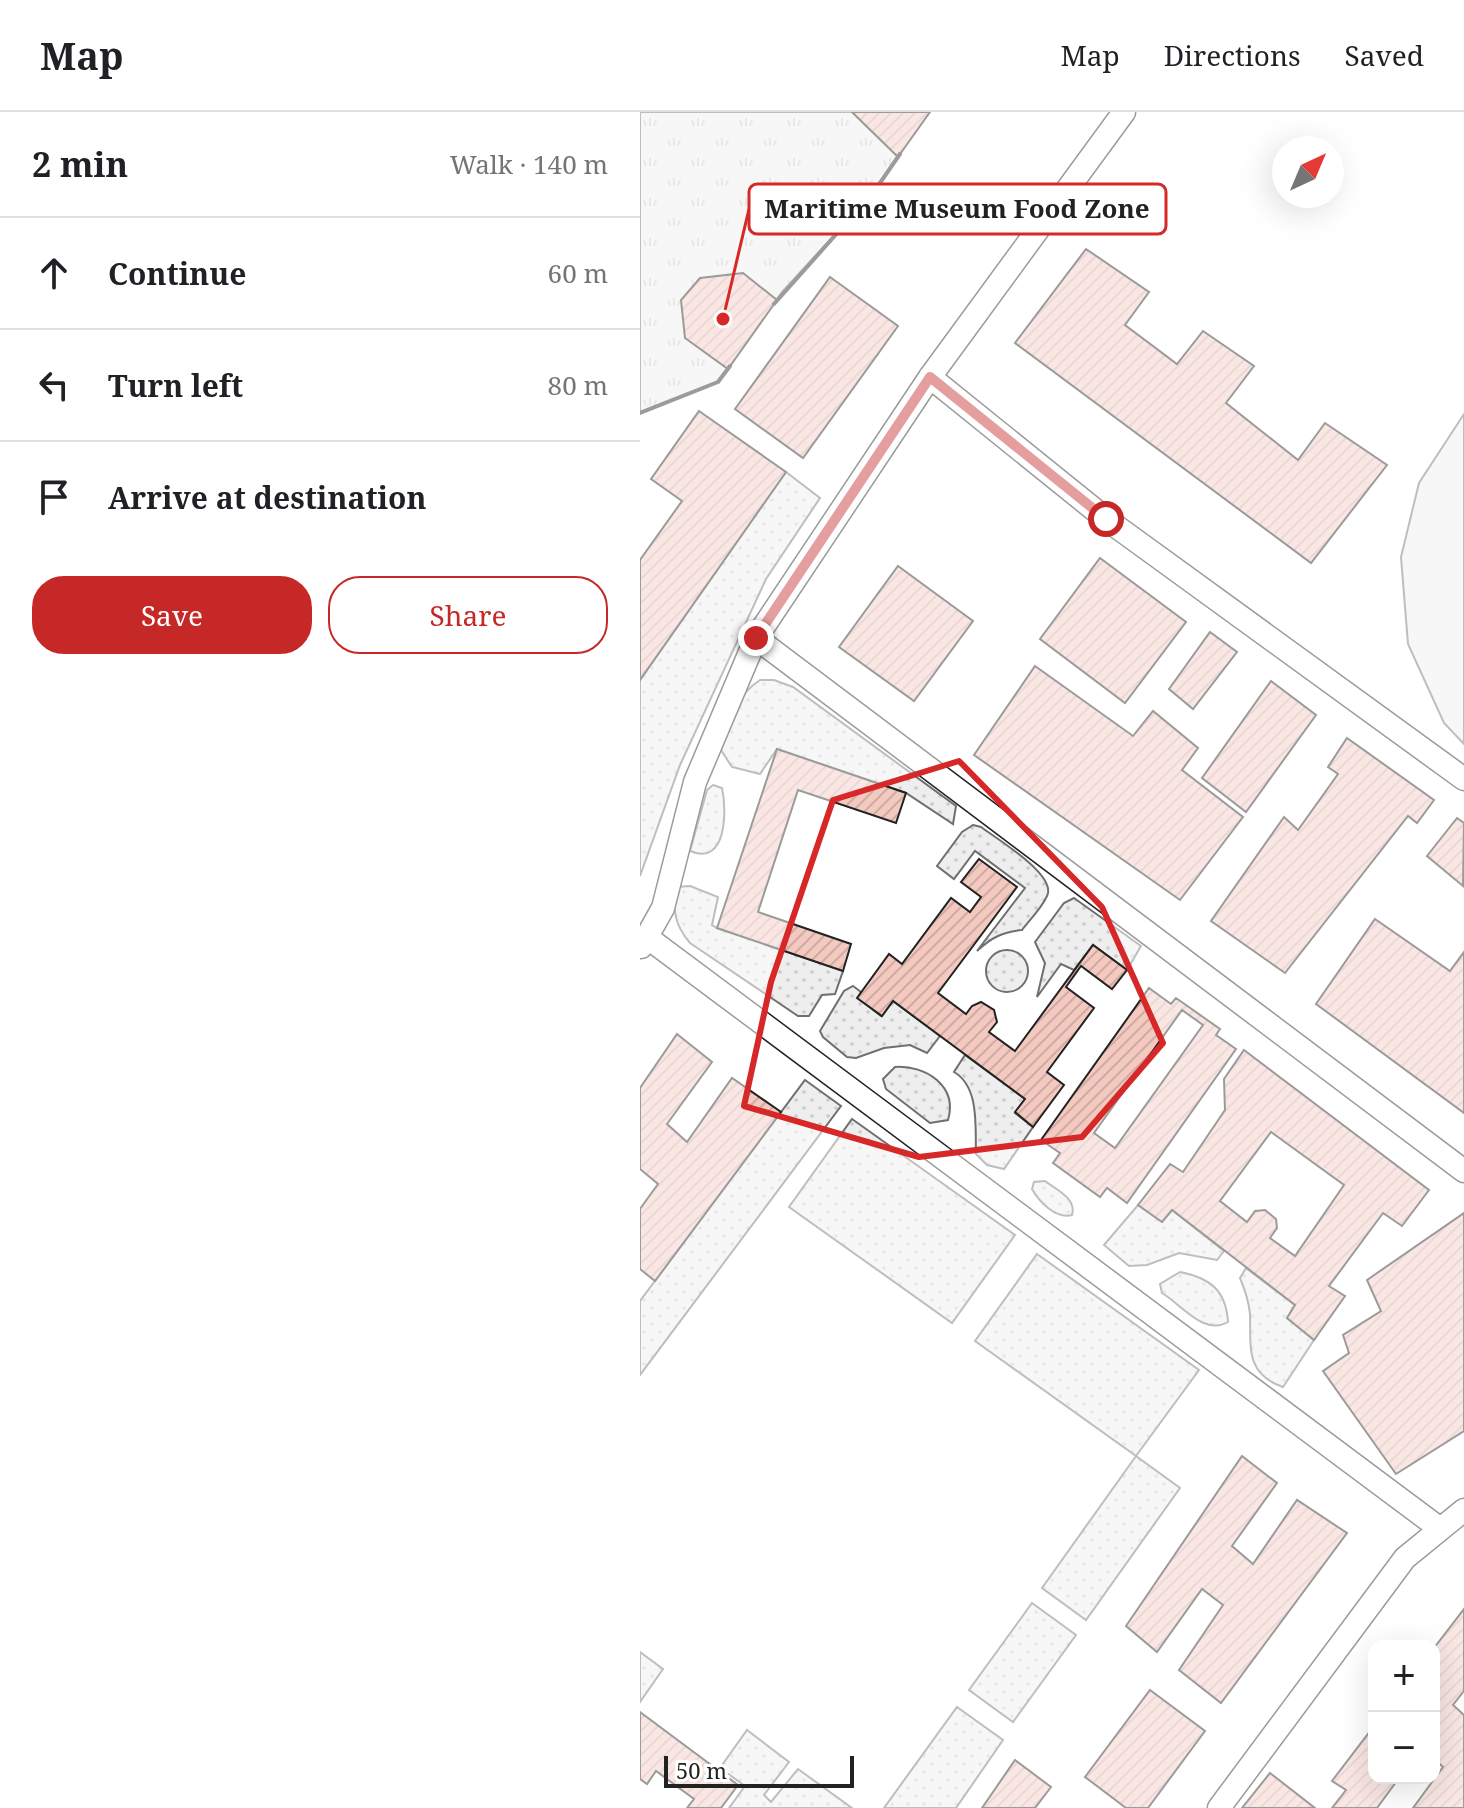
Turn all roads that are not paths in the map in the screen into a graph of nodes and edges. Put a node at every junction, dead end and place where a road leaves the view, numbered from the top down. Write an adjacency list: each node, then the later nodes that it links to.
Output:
1 (1124, 112): 2 (street)
2 (930, 377): 3 (street); 4 (street)
3 (756, 638): 5 (street); 6 (street)
4 (1464, 779)
5 (644, 943): 8 (street)
6 (1464, 1171)
7 (1464, 1510): 8 (street)
8 (1439, 1528): 9 (street)
9 (1219, 1808)

